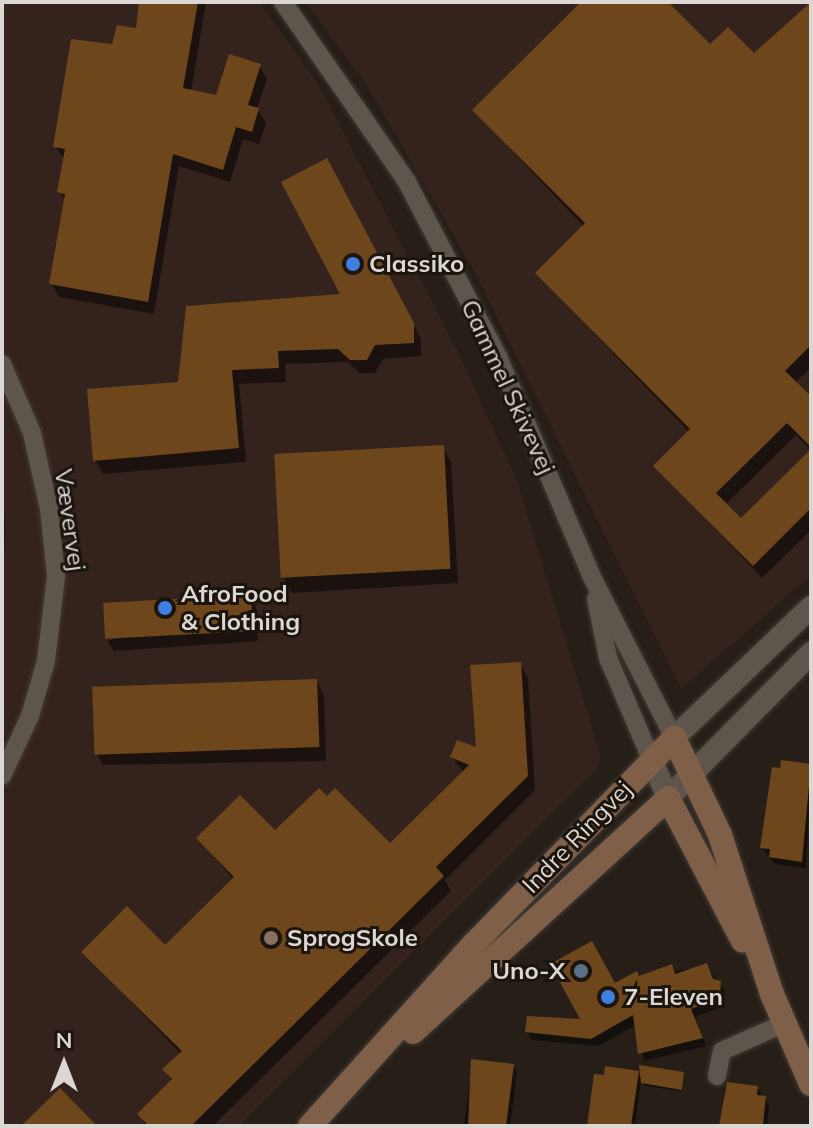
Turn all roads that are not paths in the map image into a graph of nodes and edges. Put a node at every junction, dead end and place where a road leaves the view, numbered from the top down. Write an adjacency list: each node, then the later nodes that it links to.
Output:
1 (283, 2): 3 (street, Gammel Skivevej)
2 (2, 364): 9 (street, Vævervej)
3 (592, 577): 6 (street, Gammel Skivevej); 7 (street, Gammel Skivevej)
4 (811, 607): 6 (street, Indre Ringvej)
5 (811, 653): 8 (street, Indre Ringvej)
6 (674, 738): 7 (main road, Indre Ringvej); 8 (main road, Gammel Skivevej)
7 (652, 761): 10 (street, Gammel Skivevej); 14 (main road, Indre Ringvej)
8 (692, 775): 10 (street, Indre Ringvej); 11 (main road, Gammel Skivevej)
9 (2, 776)
10 (668, 798): 11 (main road, Gammel Skivevej); 14 (main road, Indre Ringvej)
11 (772, 994): 12 (main road, Gammel Skivevej)
12 (785, 1023): 13 (street); 15 (main road, Gammel Skivevej)
13 (717, 1076)
14 (357, 1080): 16 (main road, Indre Ringvej)
15 (811, 1084)
16 (310, 1126)

